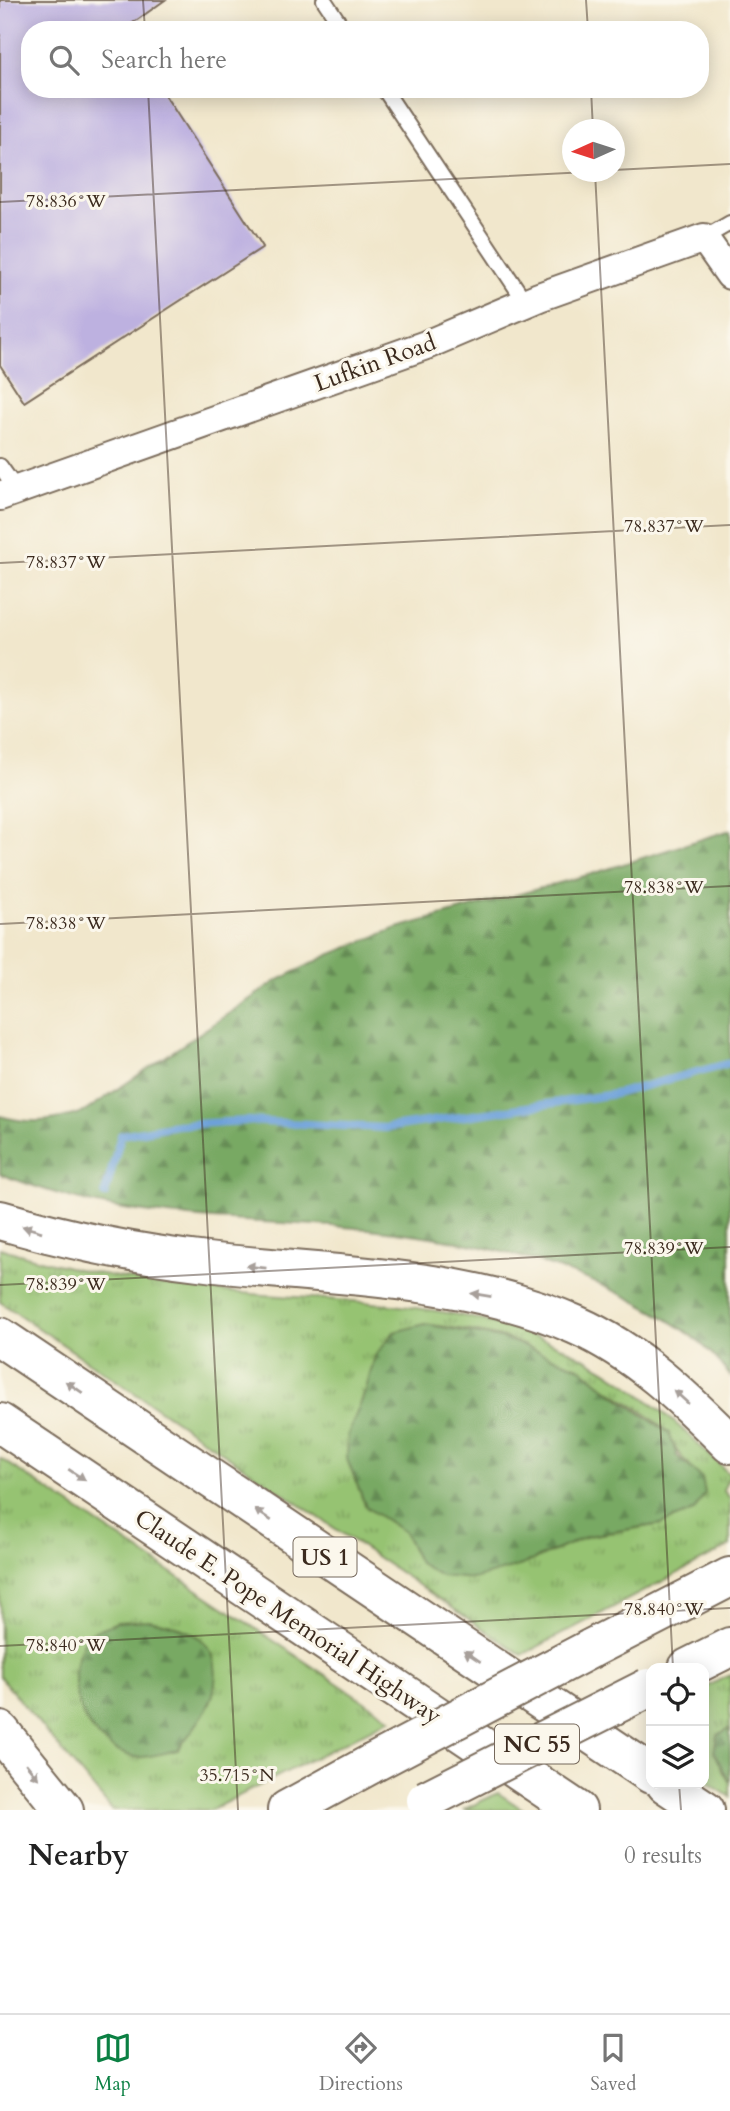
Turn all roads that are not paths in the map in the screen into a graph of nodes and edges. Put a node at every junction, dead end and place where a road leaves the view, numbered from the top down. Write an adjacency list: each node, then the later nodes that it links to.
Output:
1 (324, 0): 2 (lane)
2 (338, 21)
3 (390, 98): 7 (lane)
4 (730, 223): 5 (lane)
5 (704, 237): 6 (street); 7 (street, Lufkin Road)
6 (730, 275)
7 (526, 303): 9 (street, Lufkin Road)
8 (0, 466): 9 (lane)
9 (9, 493)
10 (0, 1220): 13 (highway, one-way to 10)
11 (0, 1337): 19 (highway, US 1, one-way to 11)
12 (0, 1423): 24 (highway, Claude E. Pope Memorial Highway / US 1, one-way to 24)
13 (730, 1444)
14 (730, 1577): 23 (highway, NC 55, bridge)
15 (730, 1647): 16 (highway)
16 (698, 1663)
17 (646, 1689): 21 (highway, NC 55, bridge)
18 (0, 1731): 22 (highway, one-way to 22)
19 (646, 1771)
20 (674, 1789): 25 (highway)
21 (417, 1805)
22 (64, 1810)
23 (288, 1810)
24 (577, 1810)
25 (705, 1810)

